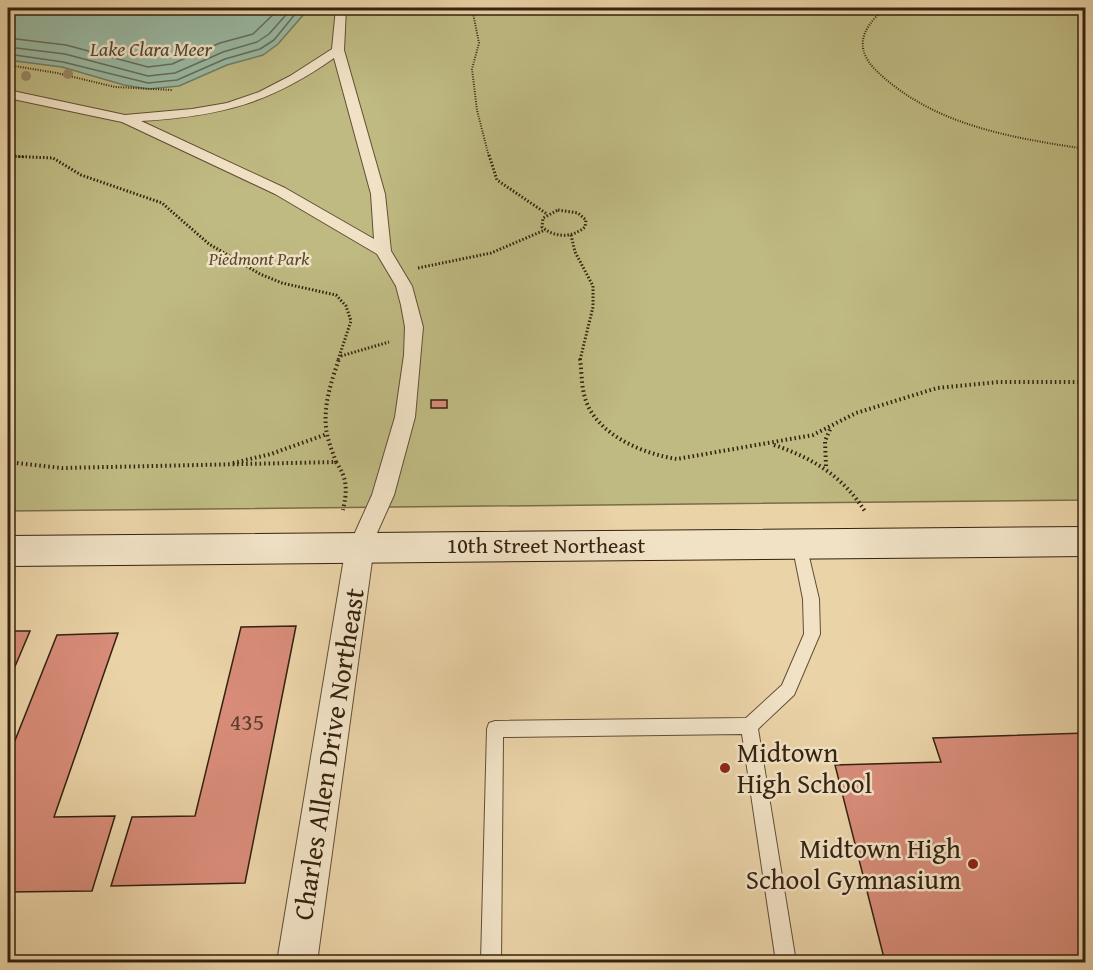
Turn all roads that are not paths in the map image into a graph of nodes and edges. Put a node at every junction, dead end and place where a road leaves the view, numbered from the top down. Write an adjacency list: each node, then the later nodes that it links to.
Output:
1 (341, 8): 2 (street)
2 (338, 50): 4 (street); 5 (street)
3 (8, 94): 4 (street)
4 (126, 119): 5 (street)
5 (383, 251): 8 (street)
6 (1086, 541): 7 (main road, 10th Street Northeast)
7 (799, 544): 8 (main road, 10th Street Northeast); 10 (lane)
8 (360, 546): 9 (main road, 10th Street Northeast); 11 (street, Charles Allen Drive Northeast)
9 (8, 551)
10 (749, 726): 12 (lane); 13 (lane)
11 (297, 963)
12 (491, 963)
13 (786, 963)

